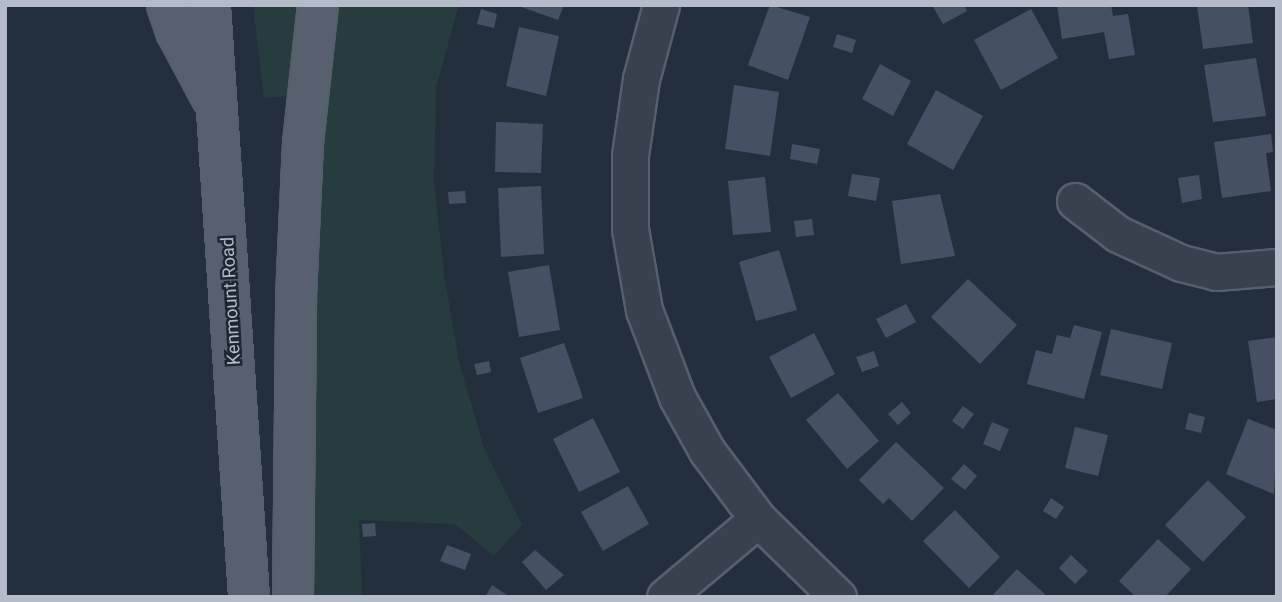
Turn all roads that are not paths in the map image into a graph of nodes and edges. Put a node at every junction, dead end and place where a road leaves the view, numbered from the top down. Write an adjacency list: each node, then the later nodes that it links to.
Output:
1 (167, 5): 5 (main road)
2 (210, 5): 5 (main road, Kenmount Road)
3 (318, 5): 10 (main road)
4 (661, 5): 8 (street)
5 (219, 111): 9 (main road, Kenmount Road)
6 (1075, 201): 7 (street)
7 (1277, 267)
8 (758, 519): 11 (street); 12 (street)
9 (249, 597)
10 (293, 597)
11 (665, 597)
12 (838, 597)

